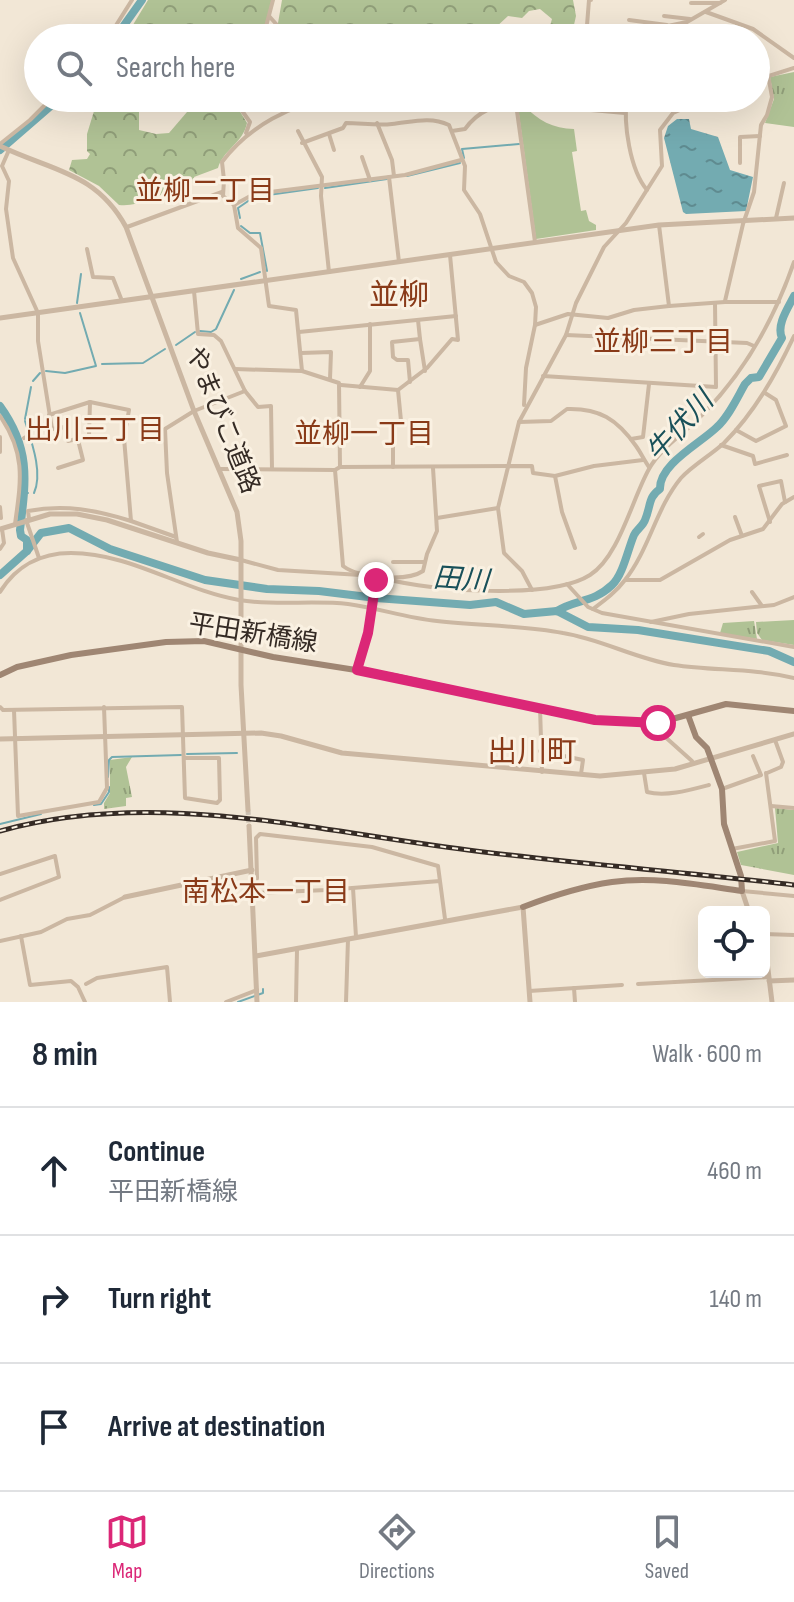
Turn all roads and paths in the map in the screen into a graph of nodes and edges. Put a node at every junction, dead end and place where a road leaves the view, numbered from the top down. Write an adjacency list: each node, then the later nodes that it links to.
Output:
1 (132, 0): 11 (street)
2 (273, 0): 7 (street)
3 (591, 0): 14 (street)
4 (723, 1): 5 (street); 6 (street)
5 (691, 3)
6 (706, 12): 9 (street); 17 (street)
7 (269, 16): 12 (street); 13 (street)
8 (664, 16): 9 (street)
9 (692, 19): 16 (street)
10 (629, 20): 15 (street)
11 (117, 24)
12 (267, 24)
13 (276, 24)
14 (587, 24)
15 (656, 24)
16 (676, 24)
17 (739, 24)
18 (770, 41): 19 (street)
19 (794, 58)
20 (794, 68): 21 (street)
21 (770, 74)
22 (38, 112): 38 (street)
23 (243, 112): 35 (street)
24 (290, 112): 35 (street)
25 (482, 112): 33 (street)
26 (517, 112): 57 (street)
27 (614, 112): 30 (street)
28 (675, 112): 48 (street)
29 (768, 112): 36 (street)
30 (625, 113): 48 (street)
31 (377, 123): 33 (street); 34 (street); 44 (street)
32 (298, 131): 37 (street)
33 (452, 131): 42 (street)
34 (329, 134): 37 (street); 39 (street)
35 (245, 135): 49 (street)
36 (760, 136): 43 (street); 53 (street)
37 (302, 143): 47 (street)
38 (0, 145): 40 (street, やまびこ道路)
39 (332, 148)
40 (8, 150): 55 (street, やまびこ道路); 72 (street)
41 (362, 157): 45 (street)
42 (461, 160): 44 (street); 59 (street)
43 (740, 163)
44 (392, 177): 45 (street); 61 (street)
45 (370, 180): 47 (street)
46 (784, 183): 52 (street)
47 (322, 186): 50 (street); 63 (street)
48 (647, 190): 56 (street)
49 (222, 192): 50 (street); 55 (street)
50 (234, 205): 64 (street)
51 (794, 218): 52 (street)
52 (776, 220): 53 (street)
53 (744, 221): 54 (street); 69 (street)
54 (659, 225): 56 (street); 71 (street)
55 (126, 227): 66 (street, やまびこ道路)
56 (617, 231): 57 (street); 73 (street)
57 (535, 242): 59 (street)
58 (87, 249): 67 (street)
59 (491, 249): 60 (street); 78 (street)
60 (450, 255): 61 (street); 74 (street)
61 (399, 262): 63 (street)
62 (794, 262): 70 (street)
63 (329, 272): 64 (street)
64 (264, 281): 65 (street); 79 (street)
65 (194, 291): 66 (street); 86 (street)
66 (151, 297): 67 (street); 99 (street, やまびこ道路)
67 (122, 301): 72 (street)
68 (715, 302): 69 (street); 71 (street); 83 (street)
69 (725, 302): 70 (street)
70 (779, 302): 84 (street)
71 (669, 306): 73 (street)
72 (38, 313): 75 (street); 101 (street)
73 (573, 315): 78 (street); 80 (street)
74 (456, 316): 76 (street); 88 (street)
75 (0, 318)
76 (418, 320): 77 (street); 82 (street)
77 (370, 324): 79 (street); 94 (street)
78 (535, 325): 100 (street)
79 (298, 333): 85 (street)
80 (566, 335): 83 (street); 89 (street)
81 (794, 336): 97 (street)
82 (420, 339): 88 (street); 91 (street)
83 (717, 343): 84 (street); 92 (street)
84 (754, 346): 114 (street)
85 (300, 353): 87 (street); 90 (street)
86 (235, 369): 87 (street); 96 (street)
87 (302, 371): 90 (street)
88 (425, 371): 91 (street)
89 (543, 376): 92 (street); 100 (street)
90 (330, 379): 93 (street)
91 (410, 382): 95 (street)
92 (649, 384): 106 (street)
93 (341, 385): 94 (street); 116 (street)
94 (360, 387): 95 (street)
95 (398, 390): 113 (street)
96 (245, 391): 99 (street); 119 (street)
97 (764, 392): 104 (street); 104 (street)
98 (90, 402): 101 (street); 107 (street); 129 (street)
99 (194, 411): 118 (street, やまびこ道路); 133 (street)
100 (523, 411): 103 (street)
101 (49, 415): 107 (street)
102 (0, 416): 128 (street)
103 (519, 422): 106 (street); 112 (street)
104 (736, 430): 108 (street)
105 (0, 437): 109 (street)
106 (630, 439): 111 (street)
107 (78, 440): 115 (street)
108 (721, 445): 110 (street); 144 (street)
109 (0, 452)
110 (787, 455)
111 (643, 460): 114 (street); 120 (street)
112 (507, 465): 117 (street); 120 (street); 123 (street)
113 (393, 467): 116 (street); 117 (street)
114 (650, 467): 145 (street)
115 (58, 468)
116 (338, 468): 119 (street); 141 (street)
117 (433, 468): 127 (street)
118 (220, 469): 119 (street); 140 (street, やまびこ道路)
119 (272, 469)
120 (555, 476): 135 (street)
121 (794, 497): 122 (street)
122 (786, 502): 130 (street); 130 (street)
123 (498, 508): 127 (street); 146 (street)
124 (0, 511): 126 (street)
125 (735, 517): 132 (street)
126 (1, 518)
127 (437, 518): 139 (street)
128 (22, 521): 129 (street); 131 (street); 134 (street); 137 (street)
129 (131, 521): 133 (street)
130 (770, 522): 132 (street)
131 (1, 529): 136 (street)
132 (742, 536): 144 (street)
133 (176, 537): 134 (street)
134 (177, 544): 140 (street)
135 (575, 548)
136 (0, 549)
137 (39, 557): 147 (street); 150 (street)
138 (393, 562): 139 (street)
139 (424, 562): 143 (street)
140 (241, 563): 141 (street); 150 (street, やまびこ道路)
141 (363, 575): 142 (street)
142 (376, 578): 143 (street); 151 (street)
143 (386, 579): 146 (street)
144 (626, 580): 153 (street)
145 (567, 584): 146 (street); 153 (street)
146 (532, 590)
147 (0, 592)
148 (752, 592): 152 (street)
149 (794, 597): 152 (street)
150 (241, 599): 151 (street); 156 (street, やまびこ道路)
151 (372, 607): 157 (street); 159 (street)
152 (763, 607): 154 (street)
153 (591, 608): 154 (street)
154 (649, 622): 155 (street)
155 (794, 647)
156 (242, 650): 157 (main road, 平田新橋線); 158 (main road, 平田新橋線); 167 (street, やまびこ道路)
157 (357, 670): 162 (main road, 平田新橋線)
158 (0, 675)
159 (794, 678)
160 (0, 707): 163 (street)
161 (104, 707): 163 (street); 168 (street); 170 (street)
162 (540, 707): 166 (main road, 平田新橋線); 174 (street)
163 (14, 710): 172 (street)
164 (794, 711): 165 (main road, 平田新橋線)
165 (688, 715): 166 (main road, 平田新橋線); 177 (main road)
166 (658, 723): 178 (street)
167 (243, 733): 168 (street); 179 (street); 187 (street, やまびこ道路)
168 (183, 734): 170 (street); 176 (street)
169 (794, 734): 173 (street)
170 (105, 736): 172 (street); 172 (street)
171 (0, 739): 172 (street)
172 (14, 739)
173 (775, 740): 177 (street); 182 (street)
174 (540, 751): 179 (street); 181 (street)
175 (753, 756): 182 (street)
176 (184, 758): 176 (street)
177 (711, 760): 180 (street); 184 (main road)
178 (692, 761)
179 (542, 772): 181 (street)
180 (644, 773): 181 (street); 183 (street)
181 (581, 774)
182 (763, 774): 184 (street); 185 (street)
183 (709, 785)
184 (722, 789): 189 (main road)
185 (771, 806): 186 (street); 189 (street)
186 (794, 808)
187 (248, 810)
188 (249, 826): 190 (street)
189 (732, 849): 194 (main road)
190 (252, 870): 195 (street); 197 (street)
191 (0, 874): 198 (street)
192 (440, 881): 193 (street); 195 (street); 201 (street)
193 (353, 888): 195 (street); 205 (street)
194 (742, 891): 196 (street); 199 (street); 200 (main road)
195 (253, 893): 209 (street)
196 (794, 896)
197 (125, 897): 203 (street)
198 (0, 900)
199 (747, 906)
200 (523, 907): 201 (street); 216 (street)
201 (445, 919): 205 (street)
202 (794, 935): 204 (street)
203 (21, 936): 207 (street); 218 (street)
204 (770, 936)
205 (356, 937): 206 (street)
206 (348, 939): 208 (street); 222 (street)
207 (0, 941)
208 (297, 950): 209 (street); 221 (street)
209 (256, 956): 217 (street)
210 (769, 979): 211 (street); 213 (street); 225 (street)
211 (794, 980)
212 (86, 984): 219 (street)
213 (638, 984)
214 (622, 985): 215 (street)
215 (574, 988): 216 (street); 224 (street)
216 (529, 991): 223 (street)
217 (257, 995): 220 (street)
218 (85, 1002)
219 (170, 1002)
220 (226, 1002)
221 (296, 1002)
222 (346, 1002)
223 (530, 1002)
224 (575, 1002)
225 (772, 1002)

